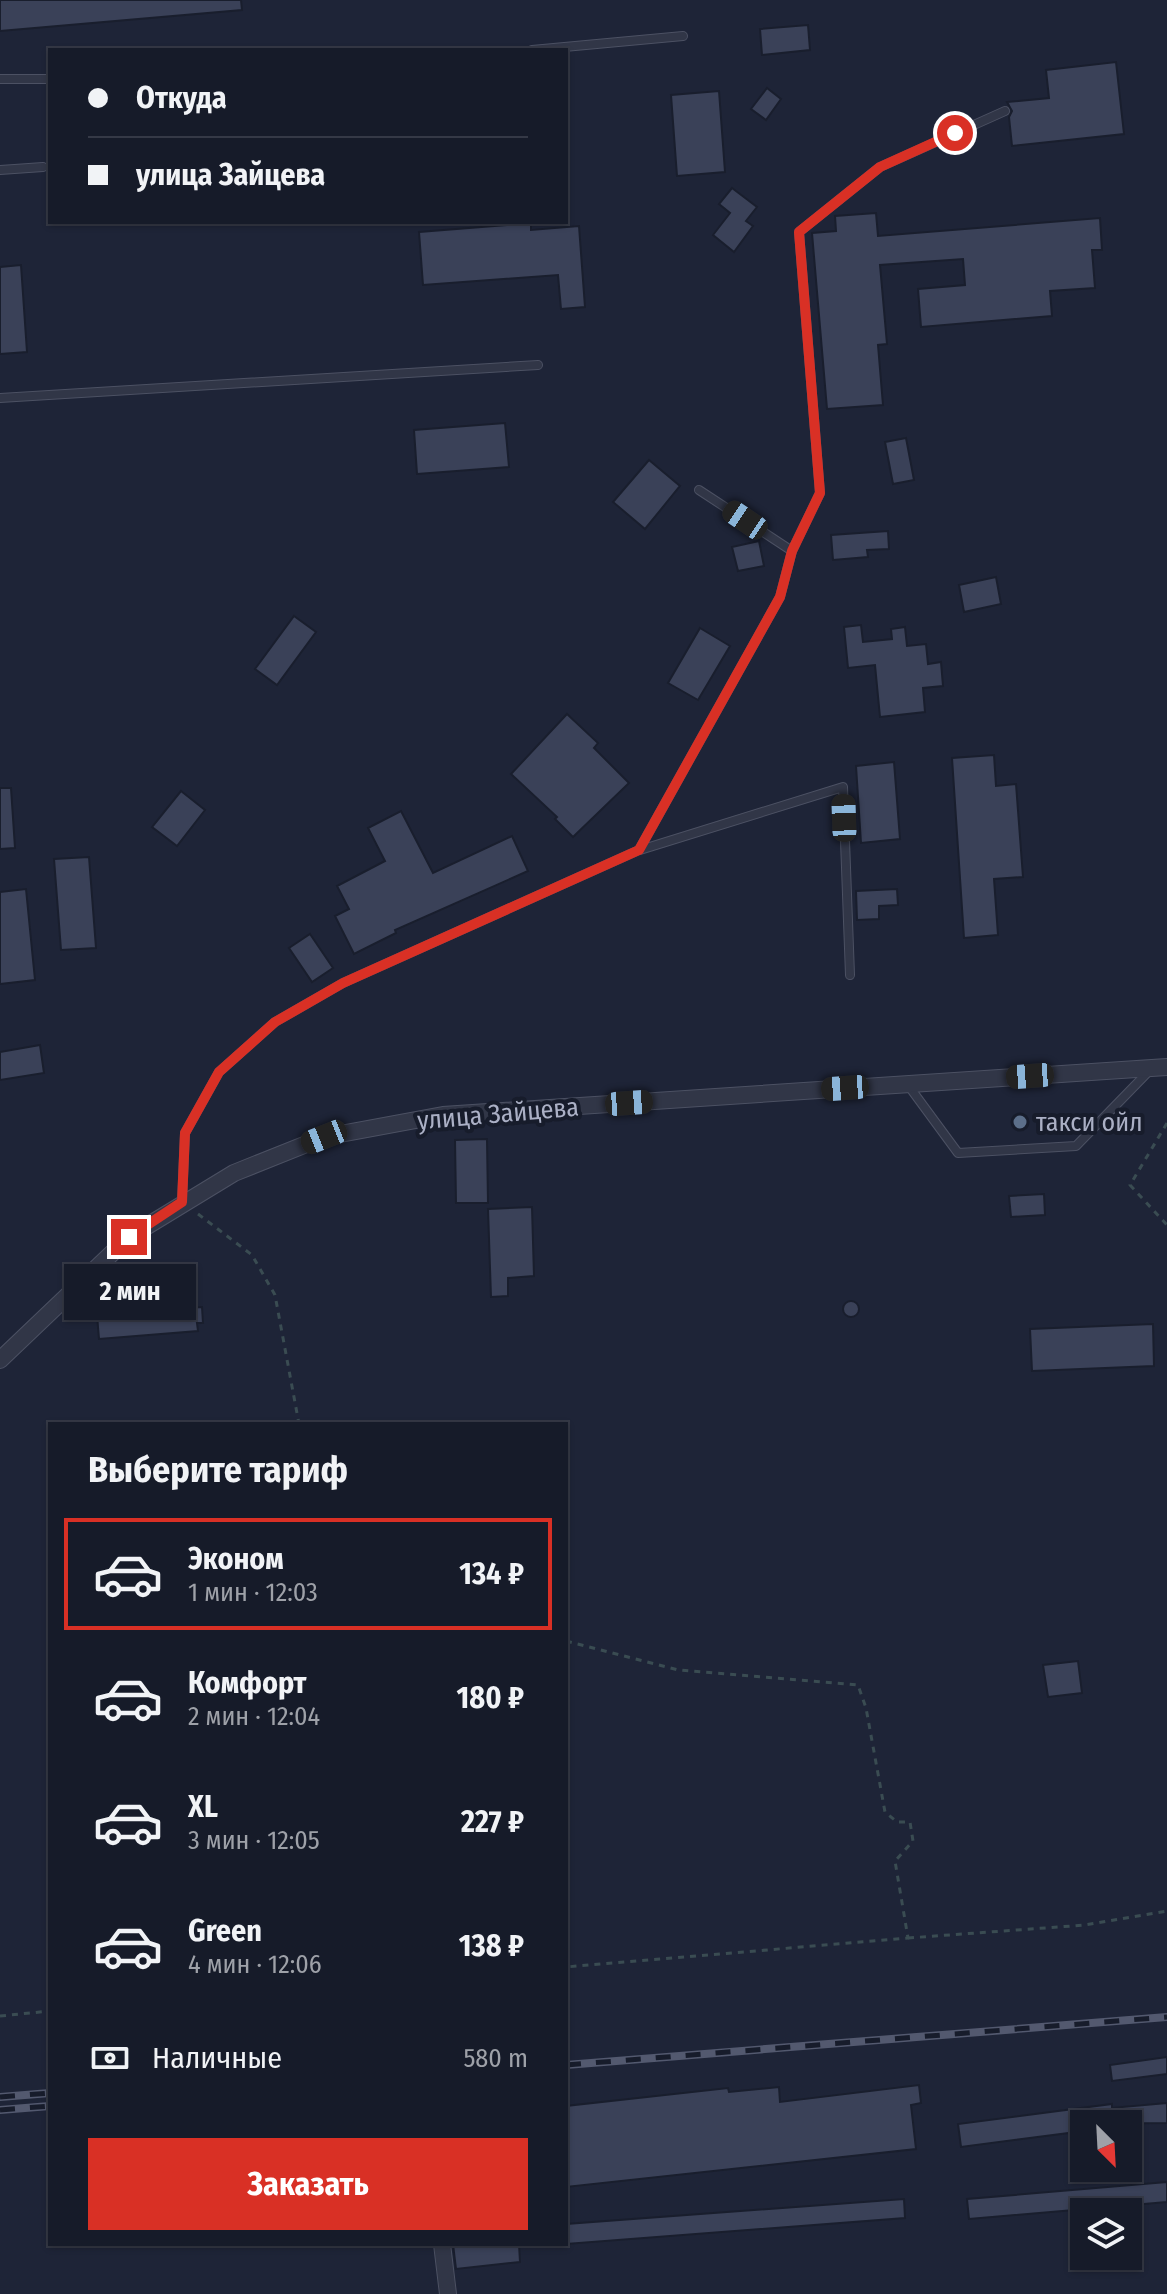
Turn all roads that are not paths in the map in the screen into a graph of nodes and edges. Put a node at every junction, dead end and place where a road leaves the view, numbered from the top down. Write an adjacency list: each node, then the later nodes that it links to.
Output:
1 (683, 36): 2 (lane)
2 (554, 48)
3 (0, 79): 4 (lane)
4 (48, 79)
5 (1005, 111): 11 (lane)
6 (43, 167): 7 (lane)
7 (0, 170)
8 (538, 365): 9 (lane)
9 (0, 398)
10 (699, 490): 11 (lane)
11 (792, 551): 12 (lane)
12 (639, 850): 13 (lane); 16 (lane)
13 (850, 975)
14 (1160, 1068): 15 (street, улица Зайцева); 15 (lane)
15 (907, 1084): 16 (street, улица Зайцева)
16 (182, 1202): 17 (street, улица Зайцева)
17 (0, 1360)
18 (442, 2246): 19 (street)
19 (448, 2294)

